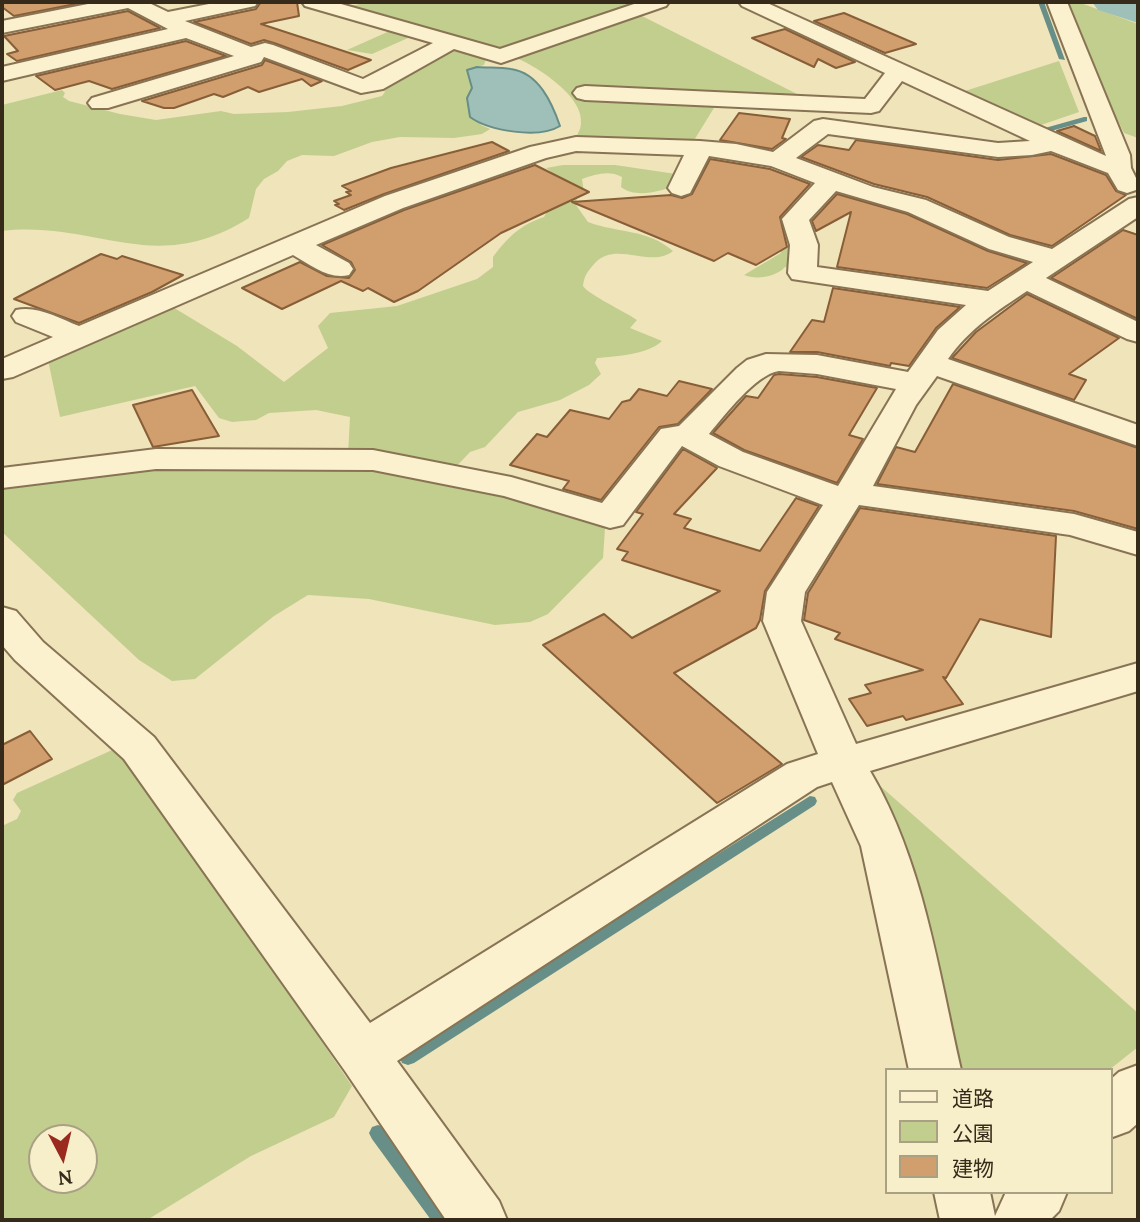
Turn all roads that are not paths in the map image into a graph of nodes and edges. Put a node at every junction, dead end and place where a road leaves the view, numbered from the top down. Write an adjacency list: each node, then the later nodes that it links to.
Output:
1 (130, 2): 7 (street); 8 (street)
2 (248, 2): 7 (street)
3 (312, 2): 10 (street)
4 (659, 2): 10 (street)
5 (749, 2): 12 (street)
6 (1057, 2): 20 (street)
7 (166, 19): 9 (street)
8 (2, 27)
9 (188, 31): 11 (street); 13 (street)
10 (452, 42): 11 (street)
11 (250, 54): 15 (street)
12 (898, 71): 14 (street); 16 (street)
13 (2, 74)
14 (585, 93)
15 (100, 103)
16 (1054, 142): 18 (street); 20 (street)
17 (700, 148): 19 (street); 23 (street); 25 (street)
18 (998, 150): 19 (street); 21 (street)
19 (778, 160): 22 (street)
20 (1118, 168): 24 (street)
21 (975, 173)
22 (832, 180): 26 (street); 28 (street)
23 (681, 188)
24 (1138, 205): 26 (street)
25 (295, 245): 27 (street); 31 (street)
26 (1039, 269): 28 (street); 30 (street)
27 (339, 270)
28 (993, 300): 33 (street)
29 (27, 316): 31 (street)
30 (1131, 323)
31 (81, 338): 32 (street)
32 (2, 370)
33 (923, 373): 34 (street); 35 (street); 37 (street)
34 (688, 436): 36 (street); 37 (street)
35 (1138, 436)
36 (2, 478)
37 (847, 496): 38 (street); 41 (street)
38 (1138, 544)
39 (2, 620): 42 (street)
40 (1138, 677): 41 (street)
41 (843, 763): 42 (street); 43 (street)
42 (363, 1055): 48 (street)
43 (935, 1068)
44 (1138, 1088): 45 (street)
45 (1112, 1112)
46 (962, 1194): 49 (street)
47 (1037, 1194): 50 (street)
48 (479, 1220)
49 (968, 1220)
50 (1022, 1220)

